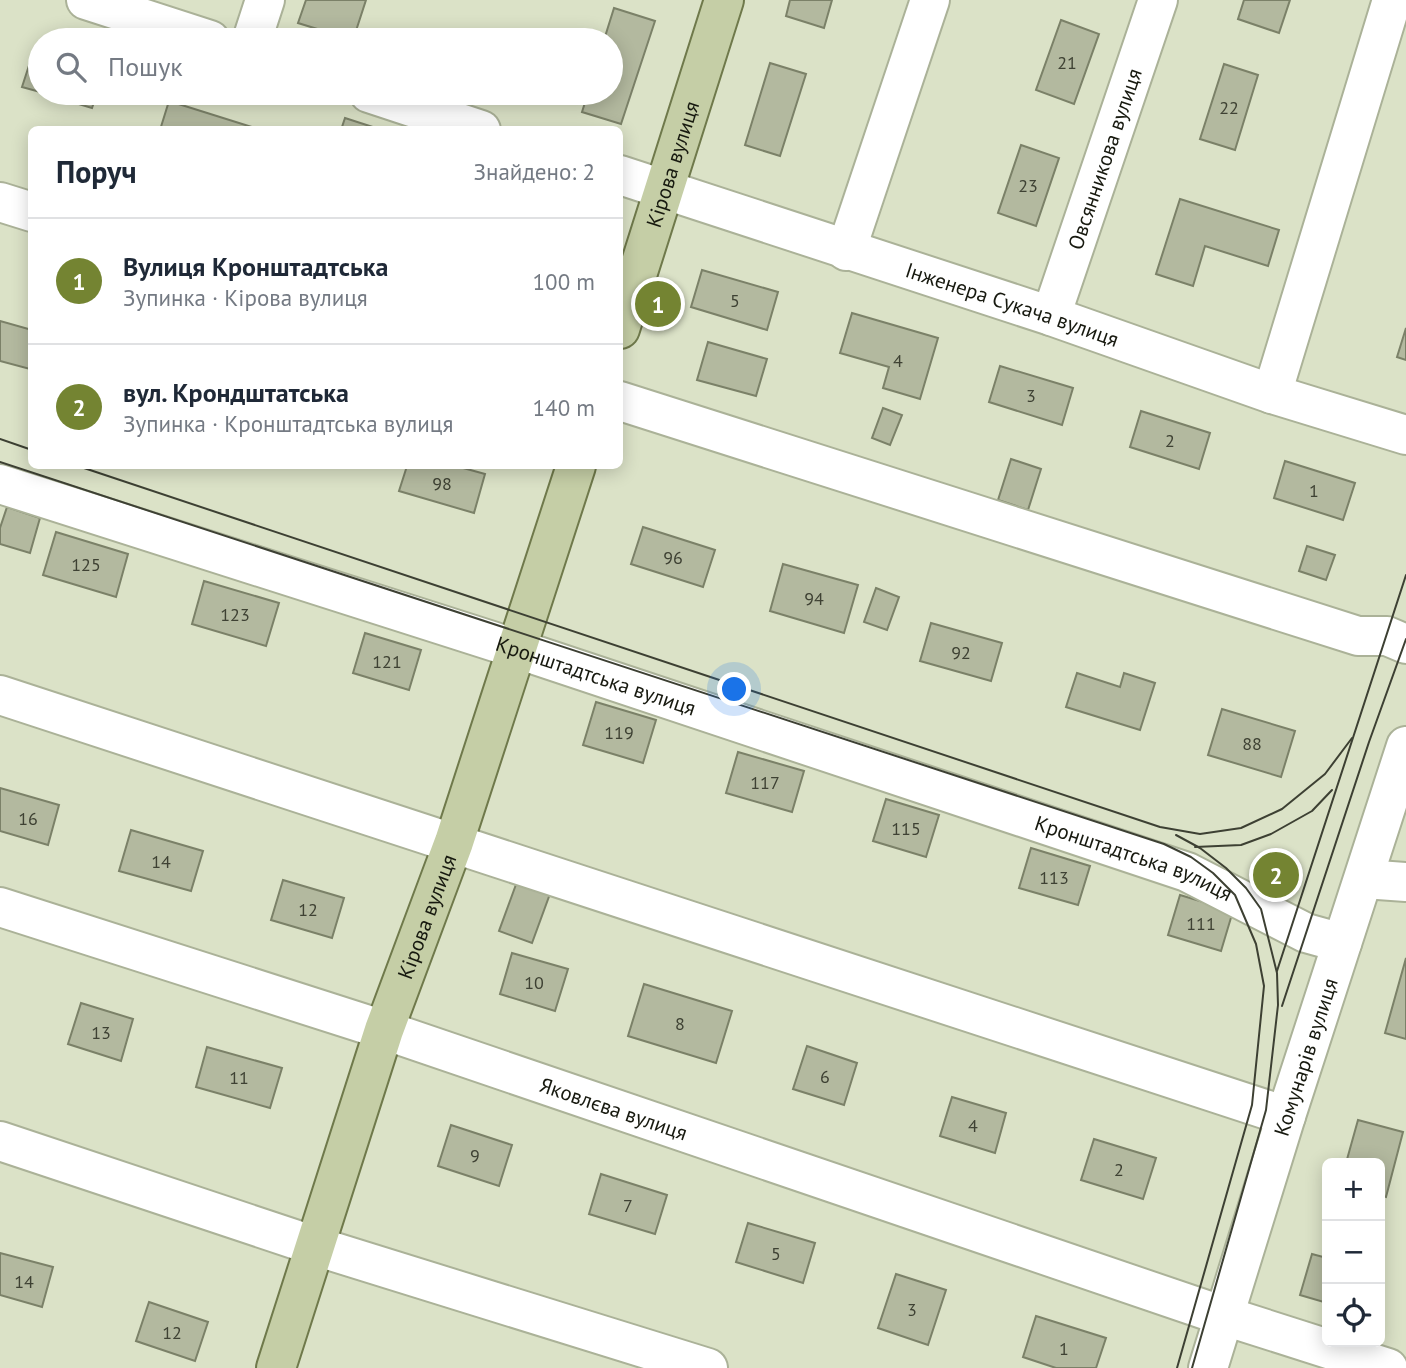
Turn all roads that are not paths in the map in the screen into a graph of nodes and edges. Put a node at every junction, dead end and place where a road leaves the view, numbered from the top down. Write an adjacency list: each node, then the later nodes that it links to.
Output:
1 (86, 0): 7 (street)
2 (265, 0): 8 (street)
3 (724, 0): 12 (main road, Кірова вулиця)
4 (930, 0): 15 (street)
5 (1158, 0): 16 (street, Овсянникова вулиця)
6 (1392, 0): 18 (street)
7 (172, 28)
8 (256, 28)
9 (405, 105): 10 (street)
10 (469, 126)
11 (623, 176): 12 (street, Інженера Сукача вулиця)
12 (664, 190): 15 (street, Інженера Сукача вулиця); 17 (main road, Кірова вулиця)
13 (0, 202): 14 (street)
14 (28, 211)
15 (846, 251): 16 (street, Інженера Сукача вулиця)
16 (1051, 316): 18 (street, Інженера Сукача вулиця)
17 (623, 320)
18 (1272, 394): 20 (street, Інженера Сукача вулиця)
19 (623, 402): 23 (street)
20 (1406, 435)
21 (575, 469): 24 (main road, Кірова вулиця)
22 (0, 484): 24 (street, Кронштадтська вулиця)
23 (1406, 644)
24 (517, 649): 27 (main road, Кірова вулиця); 31 (street, Кронштадтська вулиця)
25 (0, 695): 27 (street)
26 (1406, 746): 28 (street, Комунарів вулиця)
27 (454, 842): 32 (main road, Кірова вулиця); 33 (street)
28 (1364, 879): 29 (street); 31 (street, Комунарів вулиця)
29 (1406, 882)
30 (0, 907): 32 (street, Яковлєва вулиця)
31 (1342, 943): 33 (street, Комунарів вулиця)
32 (384, 1030): 35 (main road, Кірова вулиця); 36 (street, Яковлєва вулиця)
33 (1286, 1115): 36 (street, Комунарів вулиця)
34 (0, 1141): 35 (street)
35 (316, 1246): 37 (main road, Кірова вулиця); 38 (street)
36 (1225, 1315): 39 (street, Комунарів вулиця); 40 (street, Яковлєва вулиця)
37 (276, 1368)
38 (708, 1368)
39 (1208, 1368)
40 (1388, 1368)

